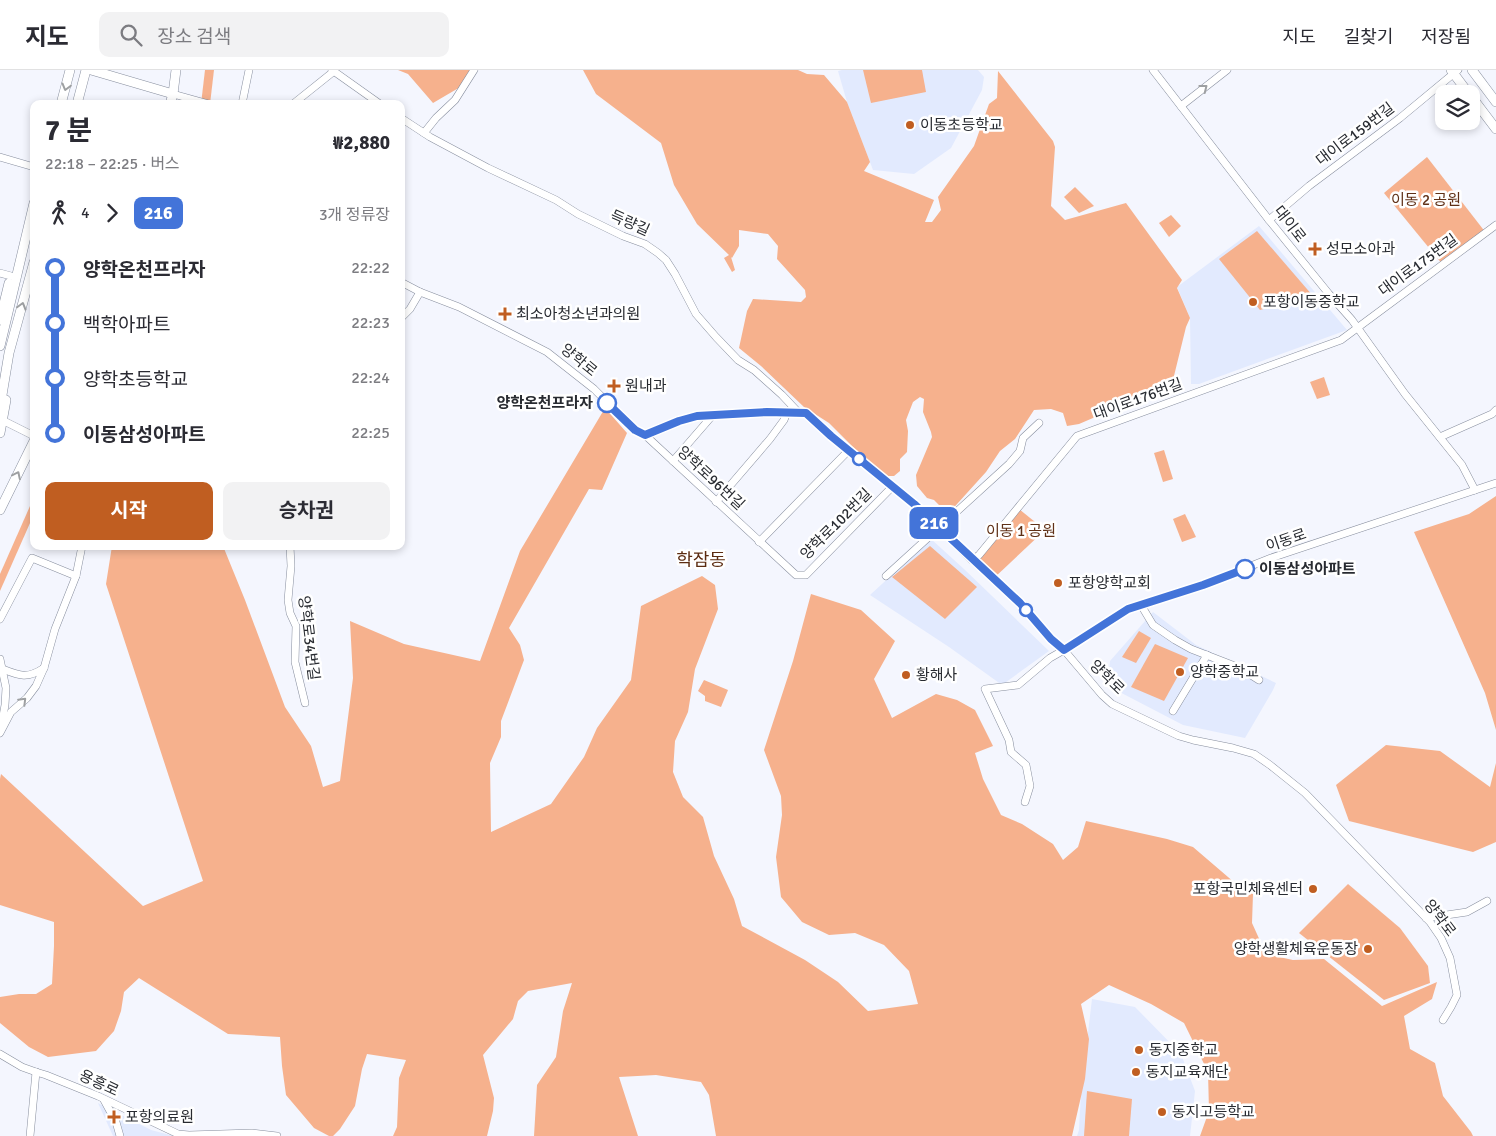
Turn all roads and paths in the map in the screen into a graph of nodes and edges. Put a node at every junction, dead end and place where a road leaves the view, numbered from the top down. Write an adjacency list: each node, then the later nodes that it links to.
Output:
1 (70, 70): 16 (main road, one-way to 16)
2 (86, 70): 17 (main road)
3 (90, 70): 14 (main road)
4 (176, 70): 14 (main road)
5 (249, 70): 20 (street)
6 (474, 70): 28 (street)
7 (1154, 70): 24 (street, 대이로)
8 (1227, 70): 24 (street, one-way to 8)
9 (1472, 70): 13 (main road)
10 (332, 71): 21 (street); 22 (street)
11 (1454, 71): 12 (main road); 32 (street, 대이로159번길)
12 (1464, 85)
13 (1488, 91): 15 (main road); 23 (main road)
14 (173, 94): 18 (main road); 19 (street)
15 (1480, 94)
16 (62, 100)
17 (78, 100)
18 (171, 100)
19 (199, 100)
20 (243, 100)
21 (298, 100)
22 (374, 100)
23 (1496, 102)
24 (1180, 106): 32 (street, 대이로)
25 (1480, 108): 27 (main road)
26 (405, 121): 28 (street, 득량길)
27 (1496, 129)
28 (424, 133): 48 (street, 득량길)
29 (0, 157): 30 (street)
30 (30, 166)
31 (30, 220): 34 (main road)
32 (1269, 220): 42 (street, 대이로)
33 (1496, 225): 42 (street, 대이로175번길)
34 (21, 256): 36 (main road); 43 (main road)
35 (0, 273): 36 (street)
36 (11, 276): 41 (main road)
37 (405, 284): 39 (street, 양학로)
38 (30, 288): 44 (main road, one-way to 38)
39 (420, 292): 40 (street); 54 (street, 양학로)
40 (405, 311)
41 (0, 319)
42 (1358, 328): 55 (street, 대이로); 68 (street, 대이로176번길)
43 (0, 346): 44 (main road)
44 (10, 351): 45 (main road); 50 (main road)
45 (0, 406)
46 (1496, 410): 55 (street)
47 (788, 412): 48 (street); 49 (street); 62 (street)
48 (798, 412): 57 (street, 양학로)
49 (712, 416): 54 (street); 58 (street)
50 (2, 420): 52 (main road); 53 (street)
51 (1039, 423): 64 (street)
52 (0, 433)
53 (30, 434)
54 (645, 435): 58 (street, 양학로96번길)
55 (1440, 437): 61 (street, 대이로)
56 (30, 449): 63 (main road, one-way to 56)
57 (849, 450): 60 (street, 양학로); 65 (street)
58 (673, 461): 62 (street, 양학로96번길)
59 (1496, 483): 61 (street, 이동로)
60 (893, 486): 64 (street, 양학로); 70 (street, 양학로102번길)
61 (1475, 490): 72 (street, 이동로)
62 (716, 502): 65 (street, 양학로96번길)
63 (0, 510)
64 (938, 527): 68 (street, 양학로); 71 (street)
65 (759, 542): 70 (street, 양학로96번길)
66 (81, 550): 69 (street)
67 (290, 550): 80 (street, 양학로34번길)
68 (972, 560): 74 (street, 양학로)
69 (76, 576): 73 (street); 78 (street)
70 (796, 576)
71 (886, 576)
72 (1141, 604): 74 (street, 이동로); 75 (street)
73 (1, 616)
74 (1064, 650): 83 (street, 이동로); 85 (street, 양학로)
75 (1207, 655): 79 (street); 81 (street)
76 (0, 660): 77 (street)
77 (1, 668): 78 (street); 82 (street)
78 (44, 668): 82 (street, one-way to 78)
79 (1259, 680)
80 (305, 703)
81 (1173, 711)
82 (0, 733)
83 (1025, 802)
84 (1487, 901): 85 (street)
85 (1426, 918): 86 (street, 양학로)
86 (1443, 1020)
87 (0, 1055): 88 (street, 용흥로)
88 (36, 1072): 89 (street, 용흥로); 90 (street)
89 (104, 1100): 91 (street); 92 (street, 용흥로)
90 (30, 1136)
91 (120, 1136)
92 (277, 1136)

